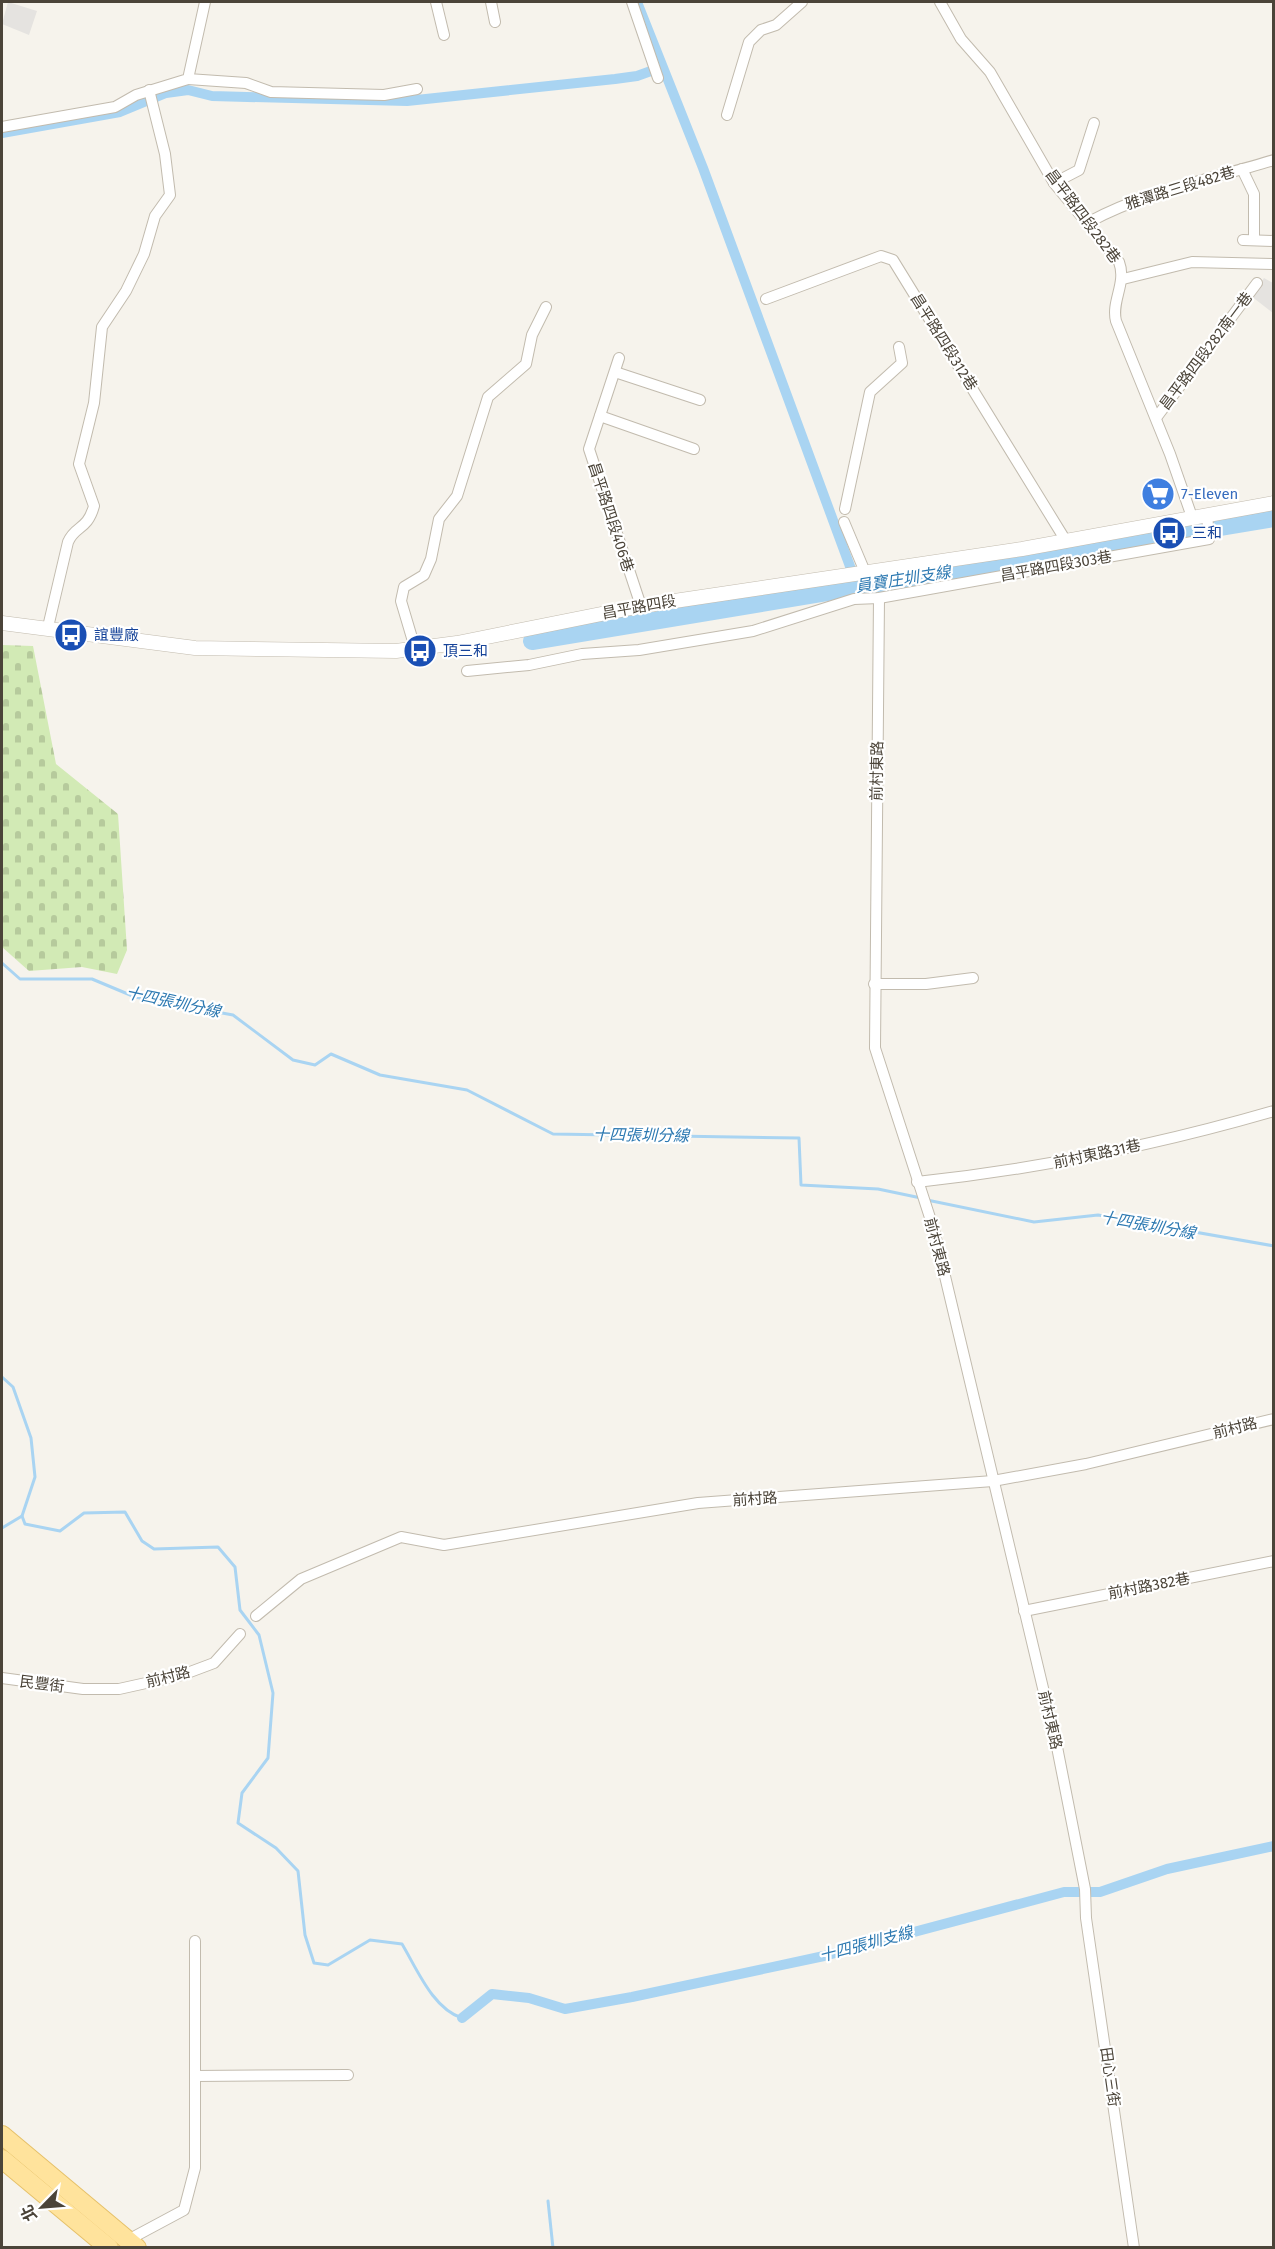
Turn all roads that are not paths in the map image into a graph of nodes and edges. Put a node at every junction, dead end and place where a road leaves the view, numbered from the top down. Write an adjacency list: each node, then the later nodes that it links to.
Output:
1 (205, 2): 10 (street)
2 (436, 2): 8 (street)
3 (490, 2): 7 (street)
4 (632, 2): 9 (street)
5 (802, 2): 13 (street)
6 (940, 2): 18 (street, 昌平路四段282巷)
7 (495, 22)
8 (444, 35)
9 (658, 78)
10 (188, 79): 11 (street); 12 (street)
11 (417, 89)
12 (149, 90): 15 (street); 43 (street)
13 (727, 115)
14 (1094, 123): 18 (street)
15 (2, 127)
16 (1274, 160): 17 (street, 雅潭路三段482巷)
17 (1242, 170): 19 (street, 雅潭路三段482巷); 20 (street)
18 (1054, 183): 19 (street, 昌平路四段282巷)
19 (1089, 222): 22 (street, 昌平路四段282巷)
20 (1274, 241)
21 (1274, 264): 22 (street)
22 (1123, 279): 31 (street, 昌平路四段282巷)
23 (1257, 284): 31 (street, 昌平路四段282南一巷)
24 (766, 299): 38 (street, 昌平路四段312巷)
25 (546, 307): 44 (street)
26 (899, 347): 34 (street)
27 (619, 358): 28 (street, 昌平路四段406巷)
28 (615, 372): 29 (street); 30 (street, 昌平路四段406巷)
29 (700, 400)
30 (600, 416): 32 (street); 41 (street, 昌平路四段406巷)
31 (1156, 418): 36 (street, 昌平路四段282巷)
32 (694, 448)
33 (1274, 503): 35 (street, 昌平路四段)
34 (845, 509)
35 (1207, 514): 36 (street, 昌平路四段); 40 (street, 昌平路四段303巷)
36 (1192, 517): 38 (street, 昌平路四段)
37 (844, 522): 39 (street)
38 (1066, 541): 39 (street, 昌平路四段)
39 (866, 572): 41 (street, 昌平路四段)
40 (879, 598): 45 (street); 47 (street, 前村東路)
41 (641, 606): 44 (street, 昌平路四段)
42 (2, 623): 43 (street, 昌平路四段)
43 (48, 627): 44 (street, 昌平路四段)
44 (415, 648)
45 (467, 671)
46 (973, 978): 47 (street)
47 (874, 984): 49 (street, 前村東路)
48 (1274, 1111): 49 (street, 前村東路31巷)
49 (917, 1182): 51 (street, 前村東路)
50 (1274, 1419): 51 (street, 前村路)
51 (993, 1481): 53 (street, 前村東路); 54 (street, 前村路)
52 (1274, 1561): 53 (street, 前村路382巷)
53 (1024, 1611): 58 (street, 前村東路)
54 (255, 1616)
55 (240, 1634): 57 (street, 前村路)
56 (2, 1678): 57 (street, 民豐街)
57 (83, 1689)
58 (1086, 1906): 66 (street, 田心三街)
59 (195, 1941): 61 (street)
60 (348, 2075): 61 (street)
61 (195, 2076): 64 (street)
62 (2, 2135): 64 (main road)
63 (2, 2159): 65 (main road)
64 (132, 2244)
65 (109, 2247)
66 (1134, 2247)

